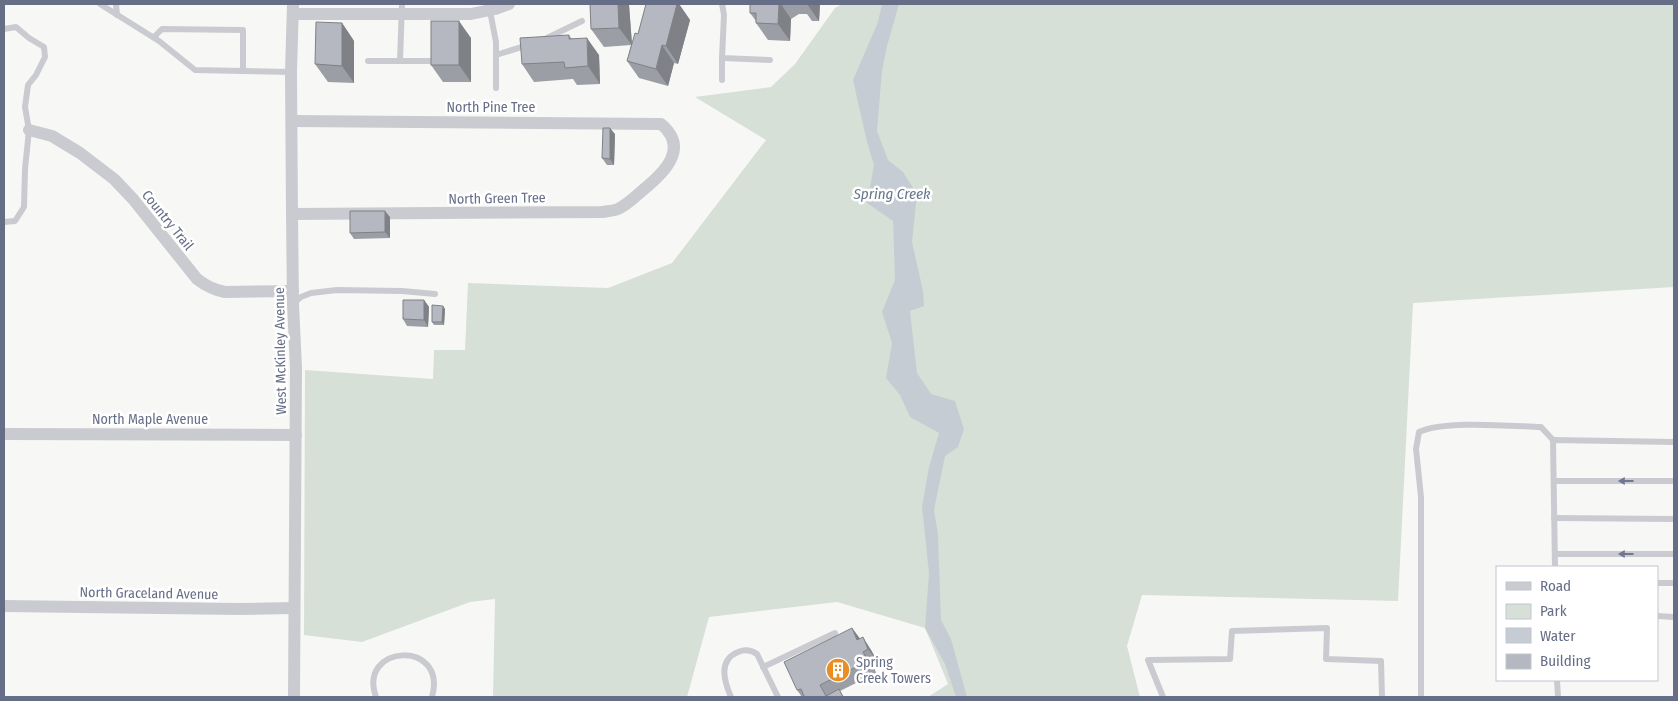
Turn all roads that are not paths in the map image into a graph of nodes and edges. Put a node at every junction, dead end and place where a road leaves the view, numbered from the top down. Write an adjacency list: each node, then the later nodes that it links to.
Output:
1 (100, 4): 8 (lane)
2 (116, 4): 8 (lane)
3 (509, 4): 7 (street)
4 (722, 4): 15 (lane)
5 (293, 9): 6 (street); 21 (street, West McKinley Avenue)
6 (402, 9): 7 (street); 18 (lane)
7 (490, 11): 14 (lane)
8 (117, 15): 11 (lane)
9 (582, 21): 12 (lane)
10 (4, 29): 25 (lane)
11 (154, 37): 20 (lane); 20 (lane)
12 (541, 41)
13 (532, 44): 14 (lane)
14 (496, 55): 23 (lane)
15 (722, 58): 16 (lane); 22 (lane)
16 (770, 60)
17 (368, 61): 18 (lane)
18 (400, 61): 19 (lane)
19 (431, 61)
20 (243, 71): 21 (lane)
21 (291, 72): 24 (street, West McKinley Avenue)
22 (722, 80)
23 (496, 88)
24 (292, 121): 26 (street, North Pine Tree); 27 (street, West McKinley Avenue)
25 (29, 130): 28 (lane); 30 (street, Country Trail)
26 (673, 149): 27 (street, North Green Tree)
27 (292, 214): 30 (street, West McKinley Avenue)
28 (4, 222)
29 (435, 294): 30 (lane)
30 (293, 298): 32 (street, West McKinley Avenue)
31 (4, 434): 32 (street, North Maple Avenue)
32 (296, 435): 45 (street, West McKinley Avenue)
33 (1553, 440): 34 (lane); 35 (lane); 58 (lane)
34 (1674, 442)
35 (1554, 481): 36 (lane, one-way to 35); 37 (lane)
36 (1674, 481)
37 (1554, 518): 38 (lane); 39 (lane)
38 (1674, 519)
39 (1555, 554): 40 (lane, one-way to 39); 41 (lane)
40 (1674, 554)
41 (1555, 566)
42 (1658, 583): 43 (lane)
43 (1674, 583)
44 (4, 606): 45 (street, North Graceland Avenue)
45 (294, 608): 51 (street, West McKinley Avenue)
46 (1658, 616): 47 (lane)
47 (1674, 616)
48 (836, 633): 49 (lane)
49 (763, 667): 54 (lane); 55 (lane)
50 (1558, 681): 59 (lane)
51 (294, 697)
52 (376, 697): 53 (lane)
53 (432, 697)
54 (731, 697)
55 (778, 697)
56 (1163, 697): 57 (lane)
57 (1382, 697)
58 (1421, 697)
59 (1558, 697)

